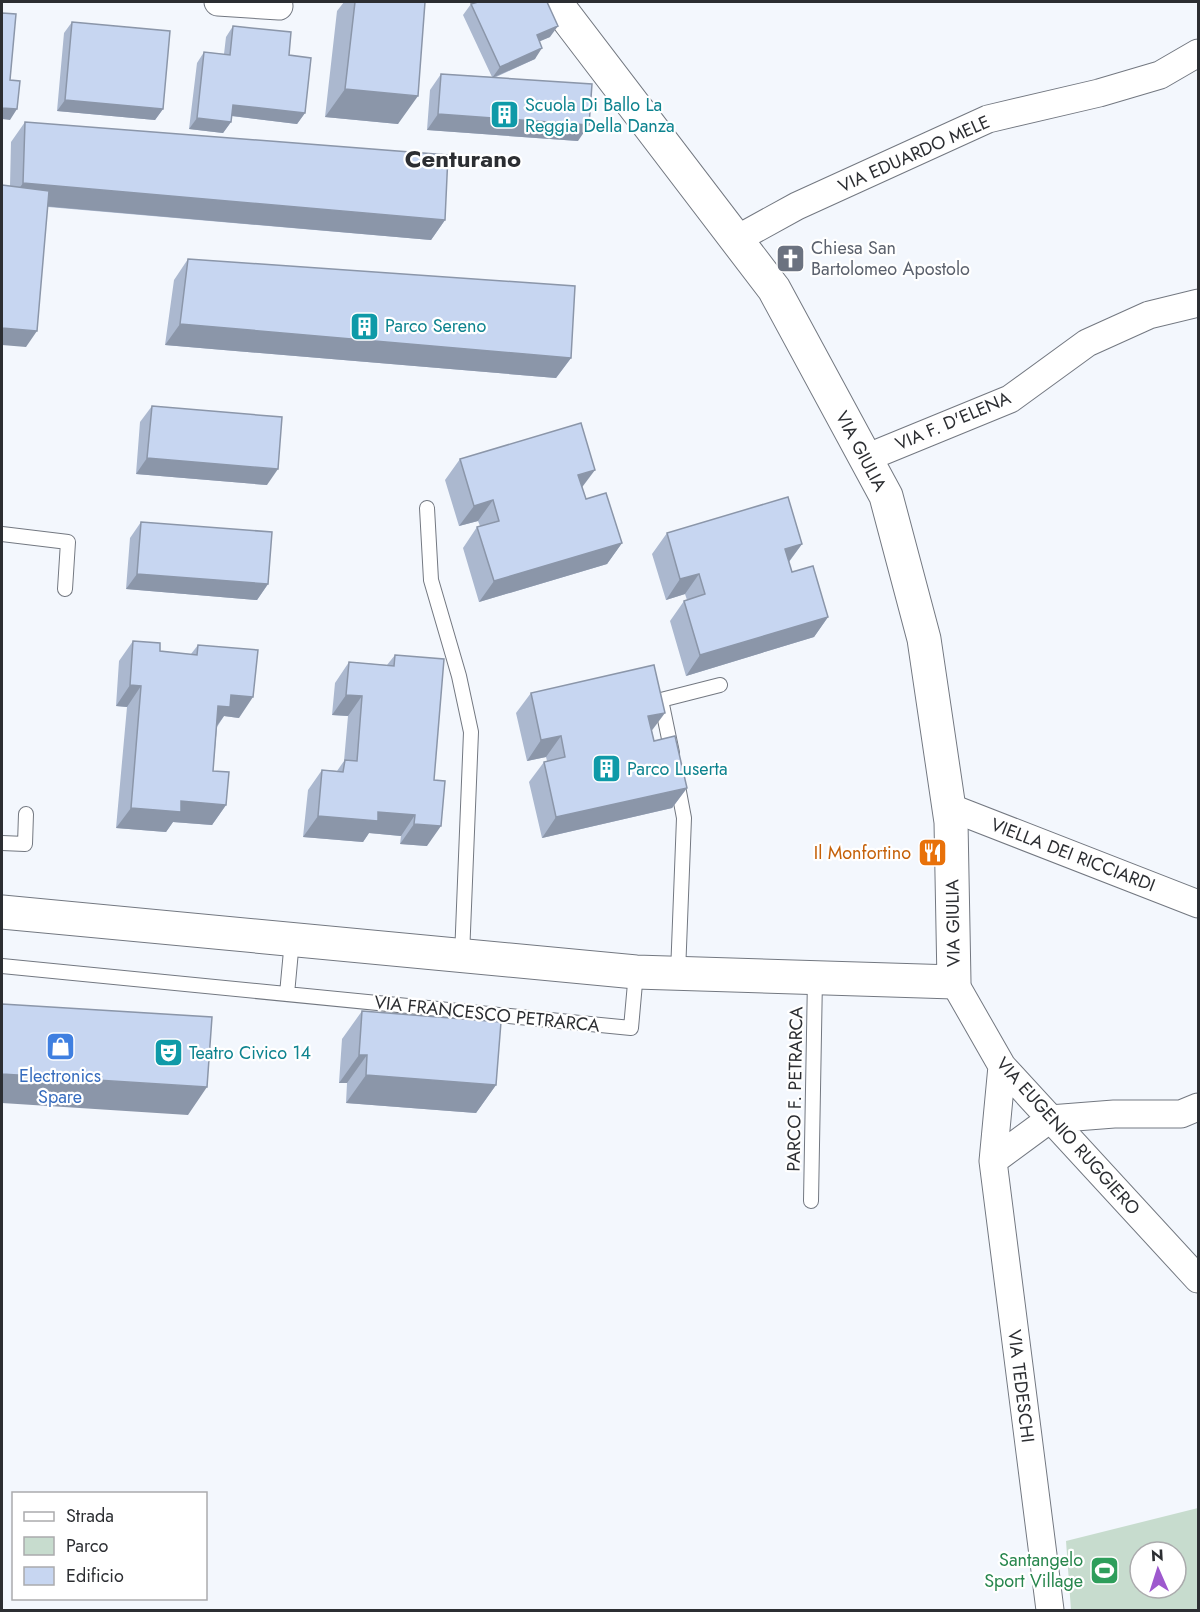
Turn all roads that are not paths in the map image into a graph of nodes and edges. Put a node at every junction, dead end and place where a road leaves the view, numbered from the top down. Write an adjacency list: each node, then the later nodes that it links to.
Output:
1 (218, 2): 3 (street)
2 (555, 2): 6 (main road, VIA GIULIA)
3 (252, 3): 4 (street)
4 (279, 6)
5 (1198, 53): 6 (street, VIA EDUARDO MELE)
6 (737, 238): 8 (main road, VIA GIULIA)
7 (1198, 303): 8 (street, VIA F. D'ELENA)
8 (866, 459): 13 (main road, VIA GIULIA)
9 (427, 508): 19 (lane)
10 (2, 534): 11 (lane)
11 (64, 589)
12 (720, 685): 22 (lane)
13 (949, 807): 16 (street, VIELLA DEI RICCIARDI); 24 (main road, VIA GIULIA)
14 (26, 814): 15 (lane)
15 (2, 843)
16 (1198, 904)
17 (2, 912): 18 (main road)
18 (292, 939): 19 (main road); 25 (lane)
19 (462, 956): 21 (main road)
20 (2, 966): 25 (lane, VIA FRANCESCO PETRARCA)
21 (636, 972): 22 (main road); 25 (lane, VIA FRANCESCO PETRARCA)
22 (678, 973): 23 (main road)
23 (815, 978): 24 (main road); 30 (lane, PARCO F. PETRARCA)
24 (954, 982): 26 (street, VIA EUGENIO RUGGIERO)
25 (287, 994)
26 (1002, 1066): 28 (street, VIA EUGENIO RUGGIERO); 29 (street, VIA TEDESCHI)
27 (1198, 1107): 28 (street)
28 (1050, 1119): 29 (street); 31 (street, VIA EUGENIO RUGGIERO)
29 (993, 1161): 32 (street, VIA TEDESCHI)
30 (811, 1201)
31 (1198, 1279)
32 (1050, 1611)

